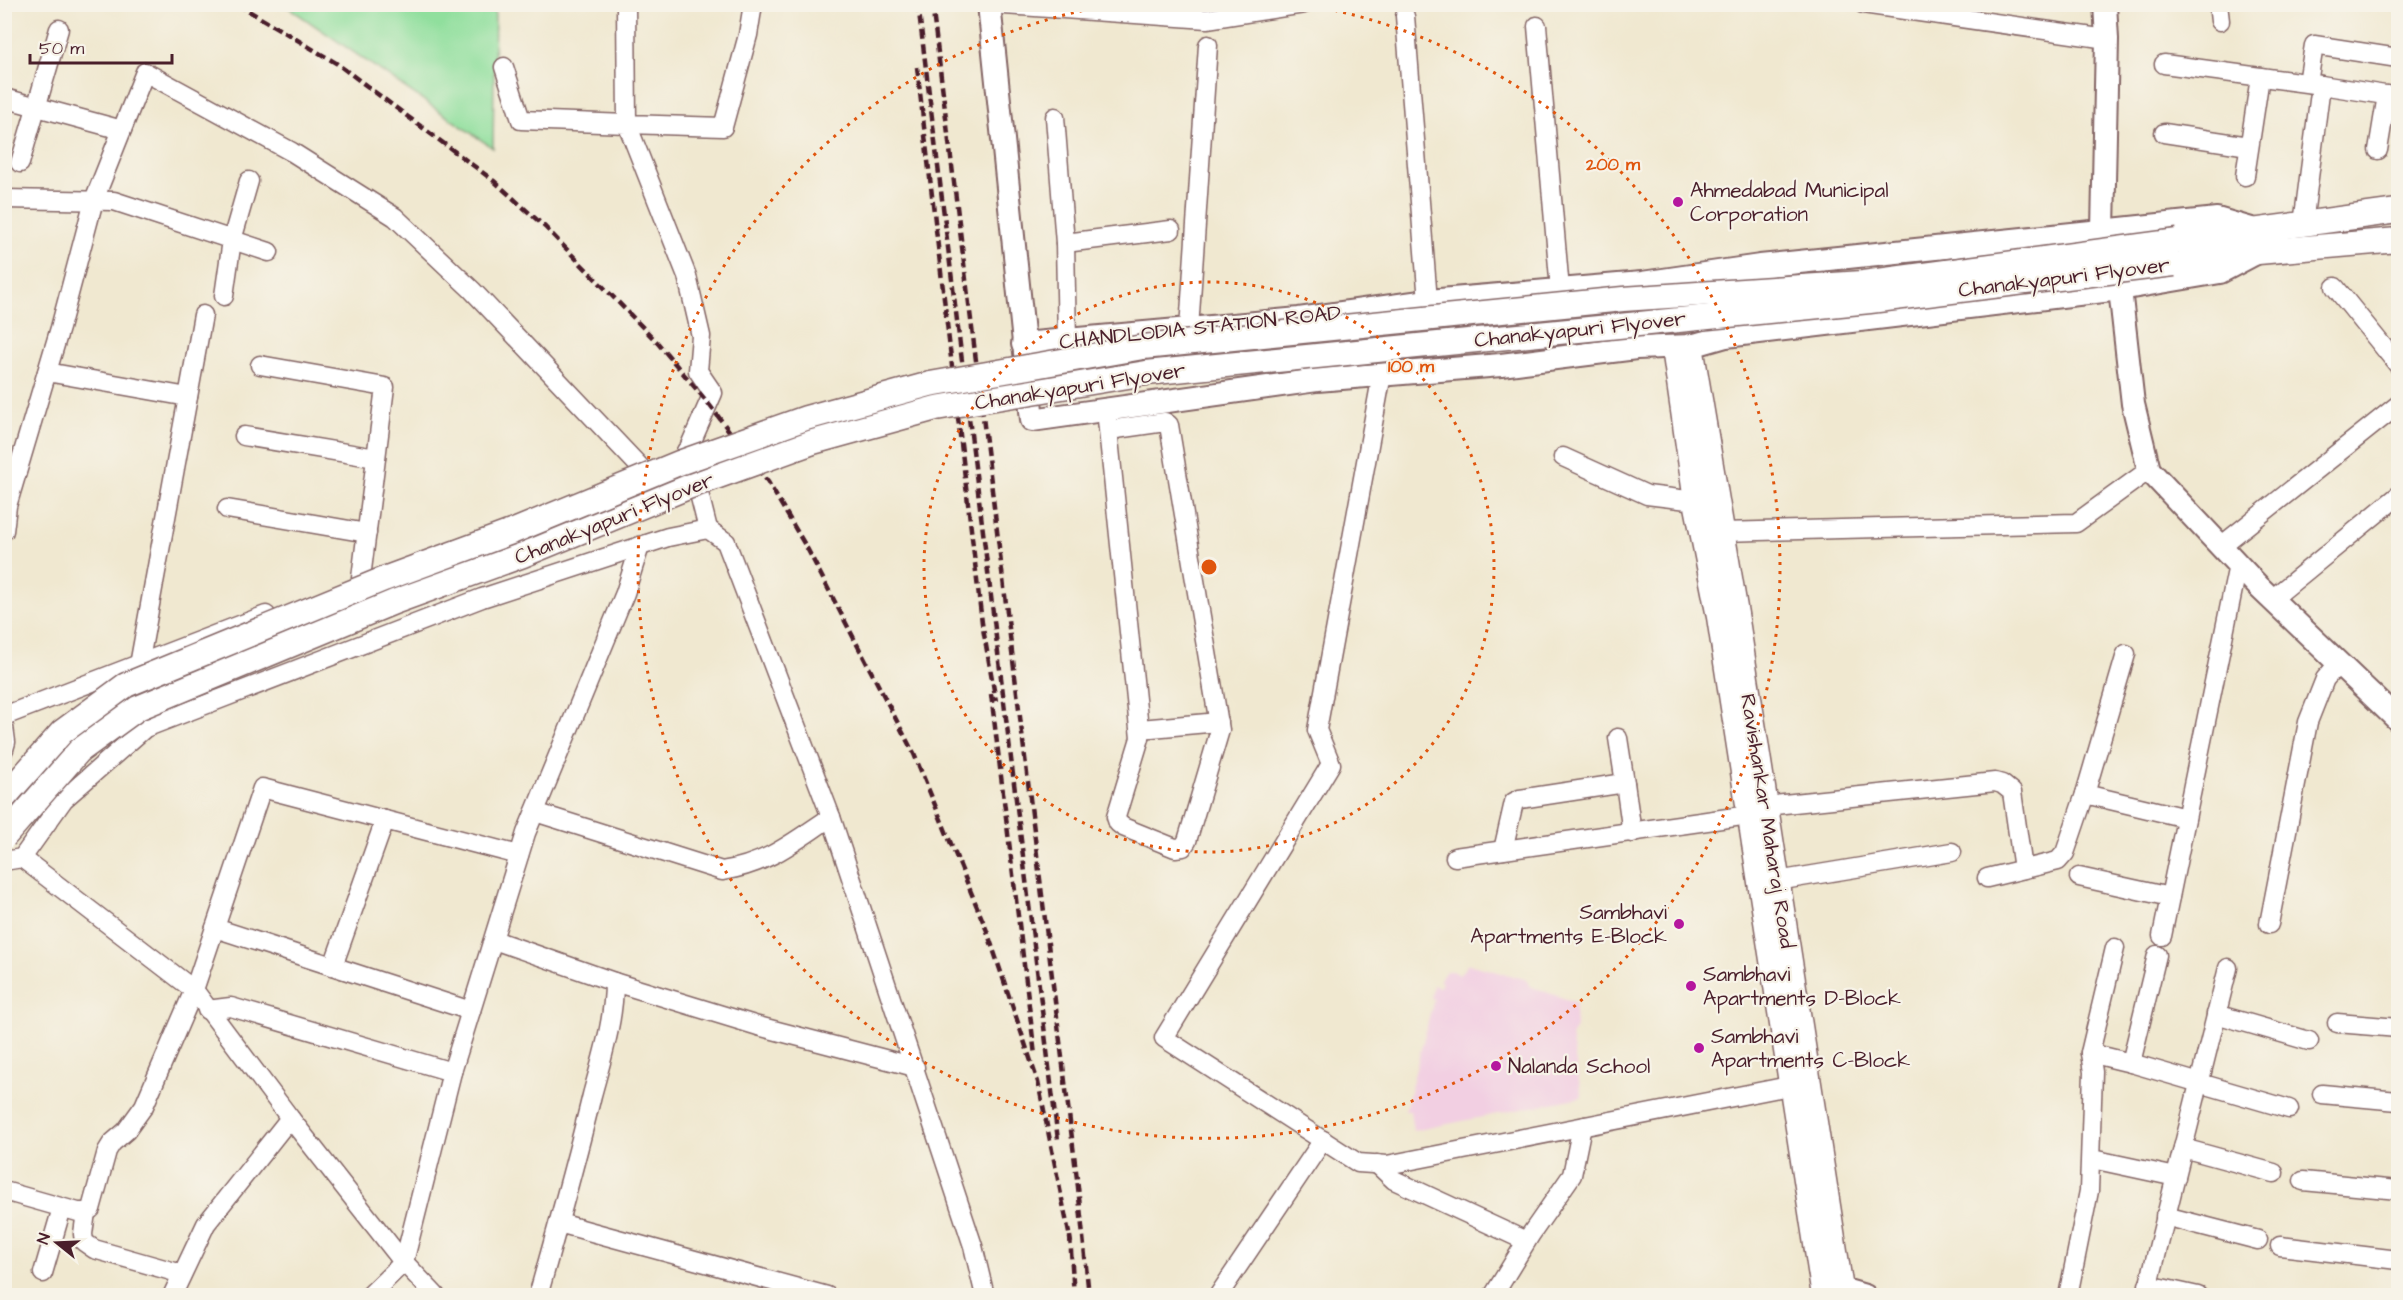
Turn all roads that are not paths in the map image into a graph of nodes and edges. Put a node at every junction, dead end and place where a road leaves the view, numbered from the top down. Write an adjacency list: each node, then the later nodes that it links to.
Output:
1 (626, 4): 22 (street)
2 (753, 4): 22 (street)
3 (989, 4): 7 (street); 52 (street)
4 (1304, 4): 7 (street)
5 (1863, 4): 11 (street)
6 (2105, 4): 11 (street)
7 (1160, 10)
8 (1405, 16): 48 (street)
9 (1537, 26): 46 (street)
10 (59, 29): 20 (street)
11 (2107, 39): 35 (street)
12 (1208, 45): 50 (street)
13 (2398, 58): 17 (street)
14 (2164, 64): 16 (street)
15 (504, 67): 22 (street)
16 (2260, 77): 17 (street); 25 (street)
17 (2314, 84): 18 (street); 33 (street)
18 (2393, 96): 26 (street)
19 (4, 98): 20 (street)
20 (37, 107): 23 (street); 27 (street)
21 (1055, 117): 39 (street)
22 (627, 124): 62 (street)
23 (122, 130): 31 (street); 66 (street)
24 (2163, 132): 25 (street)
25 (2249, 146): 28 (street)
26 (2378, 150)
27 (20, 163)
28 (2245, 176)
29 (249, 181): 36 (street)
30 (4, 199): 31 (street)
31 (94, 200): 36 (street); 56 (street)
32 (2398, 211): 33 (main road)
33 (2303, 224): 38 (main road)
34 (1171, 230): 39 (street)
35 (2103, 231): 38 (street, CHANDLODIA STATION ROAD); 42 (street, CHANDLODIA STATION ROAD)
36 (232, 240): 40 (street); 47 (street)
37 (2398, 240): 38 (main road)
38 (2256, 241): 41 (main road, Chanakyapuri Flyover); 45 (street)
39 (1065, 243): 51 (street)
40 (269, 252)
41 (2176, 252): 91 (main road, Chanakyapuri Flyover, bridge); 99 (main road, Chanakyapuri Flyover, bridge)
42 (1706, 273): 43 (street, CHANDLODIA STATION ROAD); 53 (street)
43 (1642, 283): 46 (street, CHANDLODIA STATION ROAD); 53 (street)
44 (2335, 287): 55 (street)
45 (2120, 289): 53 (street); 67 (street)
46 (1560, 290): 48 (street, CHANDLODIA STATION ROAD)
47 (224, 296)
48 (1428, 302): 50 (street, CHANDLODIA STATION ROAD)
49 (203, 315): 58 (street)
50 (1189, 329): 51 (street, CHANDLODIA STATION ROAD)
51 (1067, 340): 52 (street, CHANDLODIA STATION ROAD)
52 (1023, 344): 60 (street)
53 (1682, 347): 57 (street); 69 (main road, Ravishankar Maharaj Road); 73 (main road, Ravishankar Maharaj Road)
54 (260, 365): 64 (street)
55 (2398, 365)
56 (47, 372): 58 (street); 65 (street)
57 (1382, 374): 60 (street); 137 (street)
58 (188, 397): 82 (street)
59 (2398, 405): 76 (street)
60 (1108, 420): 85 (street); 87 (street)
61 (244, 436): 64 (street)
62 (688, 450): 66 (street); 71 (street)
63 (1563, 457): 69 (street)
64 (376, 458): 74 (street)
65 (11, 466): 72 (street)
66 (642, 469): 78 (street)
67 (2149, 470): 73 (street); 76 (street)
68 (2398, 496): 79 (street)
69 (1696, 501): 93 (main road, Ravishankar Maharaj Road)
70 (227, 508): 74 (street)
71 (708, 529): 75 (street); 95 (street)
72 (4, 531)
73 (1722, 532): 93 (main road, Ravishankar Maharaj Road)
74 (367, 533): 78 (street)
75 (640, 546): 94 (street); 104 (street)
76 (2221, 546): 77 (street)
77 (2238, 565): 79 (street); 96 (street)
78 (361, 578): 82 (street)
79 (2272, 599): 81 (street)
80 (2126, 654): 92 (street)
81 (2339, 663): 84 (street); 110 (street)
82 (139, 665): 83 (street)
83 (4, 716)
84 (2398, 720)
85 (1219, 722): 87 (street); 87 (street)
86 (4, 727): 89 (street)
87 (1140, 729)
88 (1618, 738): 90 (street)
89 (4, 749)
90 (1625, 783): 98 (street); 100 (street)
91 (10, 791)
92 (2085, 794): 96 (street); 105 (street)
93 (1757, 810): 98 (street); 105 (street); 108 (main road, Ravishankar Maharaj Road); 130 (main road, Ravishankar Maharaj Road)
94 (535, 812): 95 (street); 102 (street)
95 (831, 817): 128 (street)
96 (2186, 818): 109 (street)
97 (385, 820): 102 (street); 111 (street); 116 (street)
98 (1632, 833): 100 (street)
99 (4, 837)
100 (1503, 850): 103 (street)
101 (1952, 852): 108 (street)
102 (519, 855): 113 (street)
103 (1455, 858)
104 (13, 859): 119 (street)
105 (2023, 869): 107 (street)
106 (2079, 877): 109 (street)
107 (1987, 878)
108 (1777, 881): 130 (main road, Ravishankar Maharaj Road)
109 (2170, 897): 112 (street)
110 (2269, 924)
111 (215, 928): 116 (street); 119 (street)
112 (2162, 936)
113 (494, 940): 118 (street); 121 (street)
114 (2115, 948): 126 (street)
115 (2157, 954): 127 (street)
116 (333, 966): 121 (street)
117 (2228, 968): 122 (street)
118 (614, 982): 128 (street); 149 (street)
119 (194, 990): 120 (street); 147 (street)
120 (207, 1010): 129 (street); 135 (street)
121 (471, 1011): 129 (street)
122 (2216, 1014): 125 (street); 131 (street)
123 (2337, 1023): 124 (street)
124 (2398, 1028)
125 (2309, 1041)
126 (2090, 1053): 127 (street); 139 (street)
127 (2131, 1064): 131 (street)
128 (915, 1067): 164 (street)
129 (452, 1072): 154 (street)
130 (1800, 1084): 136 (street); 158 (main road, Ravishankar Maharaj Road)
131 (2199, 1084): 134 (street); 138 (street)
132 (2322, 1094): 133 (street)
133 (2398, 1101)
134 (2289, 1109)
135 (290, 1118): 154 (street); 156 (street)
136 (1586, 1126): 140 (street); 151 (street)
137 (1323, 1140): 140 (street); 165 (street)
138 (2183, 1148): 141 (street); 142 (street)
139 (2091, 1159): 142 (street); 168 (street)
140 (1377, 1164): 151 (street)
141 (2274, 1173)
142 (2176, 1177): 148 (street)
143 (2303, 1180): 144 (street)
144 (2398, 1190)
145 (4, 1191): 146 (street)
146 (62, 1208): 147 (street); 155 (street)
147 (86, 1212): 156 (street)
148 (2165, 1216): 150 (street); 157 (street)
149 (559, 1223): 162 (street); 163 (street)
150 (2258, 1240)
151 (1526, 1241): 166 (street)
152 (2280, 1246): 153 (street)
153 (2398, 1260)
154 (404, 1262): 160 (street); 161 (street)
155 (43, 1273)
156 (182, 1274): 159 (street)
157 (2147, 1290): 169 (street)
158 (1833, 1293): 167 (street)
159 (172, 1296)
160 (369, 1296)
161 (436, 1296)
162 (538, 1296)
163 (828, 1296)
164 (985, 1296)
165 (1218, 1296)
166 (1493, 1296)
167 (1865, 1296)
168 (2068, 1296)
169 (2198, 1296)

